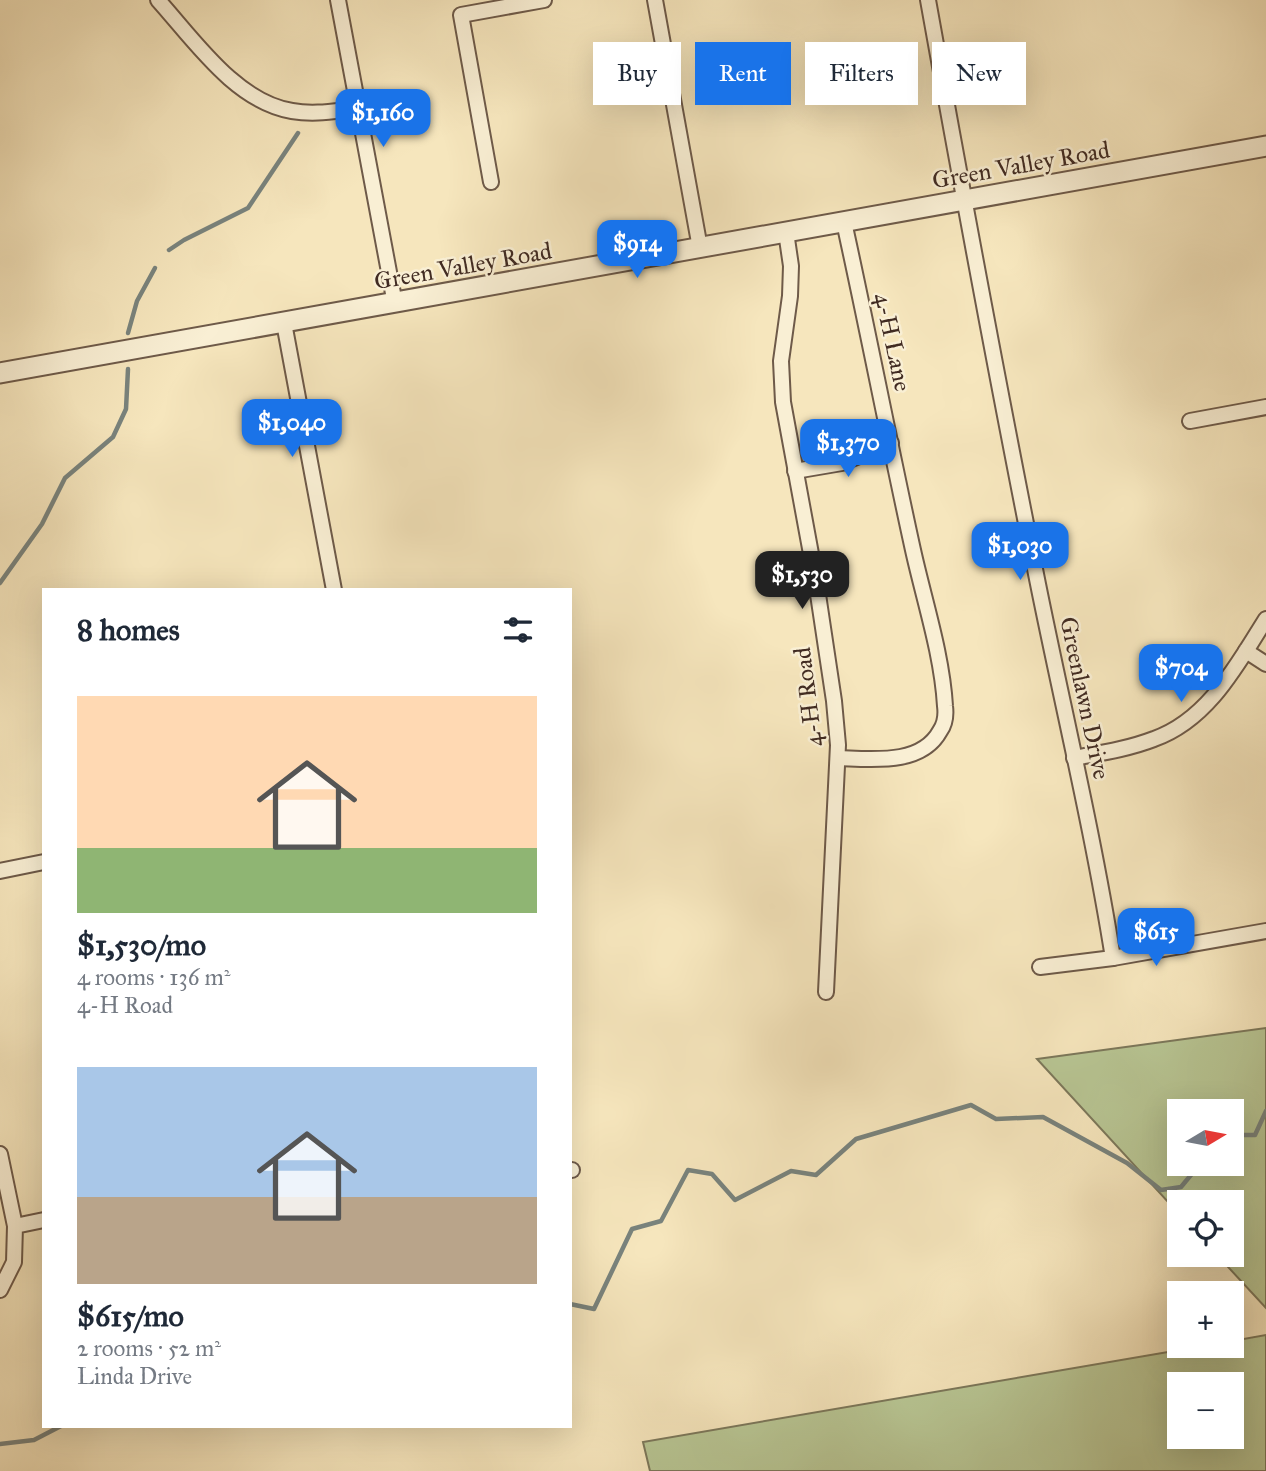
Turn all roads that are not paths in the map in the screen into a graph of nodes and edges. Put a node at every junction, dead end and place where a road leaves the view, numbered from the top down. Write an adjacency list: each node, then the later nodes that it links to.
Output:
1 (158, 0): 6 (street)
2 (338, 0): 6 (street)
3 (544, 0): 8 (street)
4 (655, 0): 12 (street)
5 (928, 0): 9 (street, Greenlawn Drive)
6 (357, 109): 13 (street)
7 (1266, 146): 9 (street, Green Valley Road)
8 (491, 182)
9 (964, 200): 10 (street, Green Valley Road); 25 (street, Greenlawn Drive)
10 (844, 222): 11 (street, Green Valley Road); 18 (street, 4-H Lane)
11 (786, 232): 12 (street, Green Valley Road); 19 (street, 4-H Road)
12 (700, 248): 13 (street, Green Valley Road)
13 (395, 304): 14 (street, Green Valley Road)
14 (284, 323): 15 (street, Green Valley Road); 20 (street)
15 (0, 373)
16 (1266, 407): 17 (street)
17 (1190, 422)
18 (891, 443): 19 (street); 24 (street, 4-H Lane)
19 (795, 471): 24 (street, 4-H Road)
20 (334, 588)
21 (1266, 619): 22 (street)
22 (1246, 651): 23 (street); 25 (street)
23 (1266, 664)
24 (838, 758): 31 (street, 4-H Road)
25 (1074, 758): 29 (street, Greenlawn Drive)
26 (42, 862): 27 (street)
27 (0, 871)
28 (1266, 931): 29 (street)
29 (1113, 958): 30 (street)
30 (1040, 967)
31 (826, 992)
32 (0, 1154): 34 (street)
33 (42, 1220): 34 (street)
34 (15, 1226): 35 (street)
35 (0, 1290)

